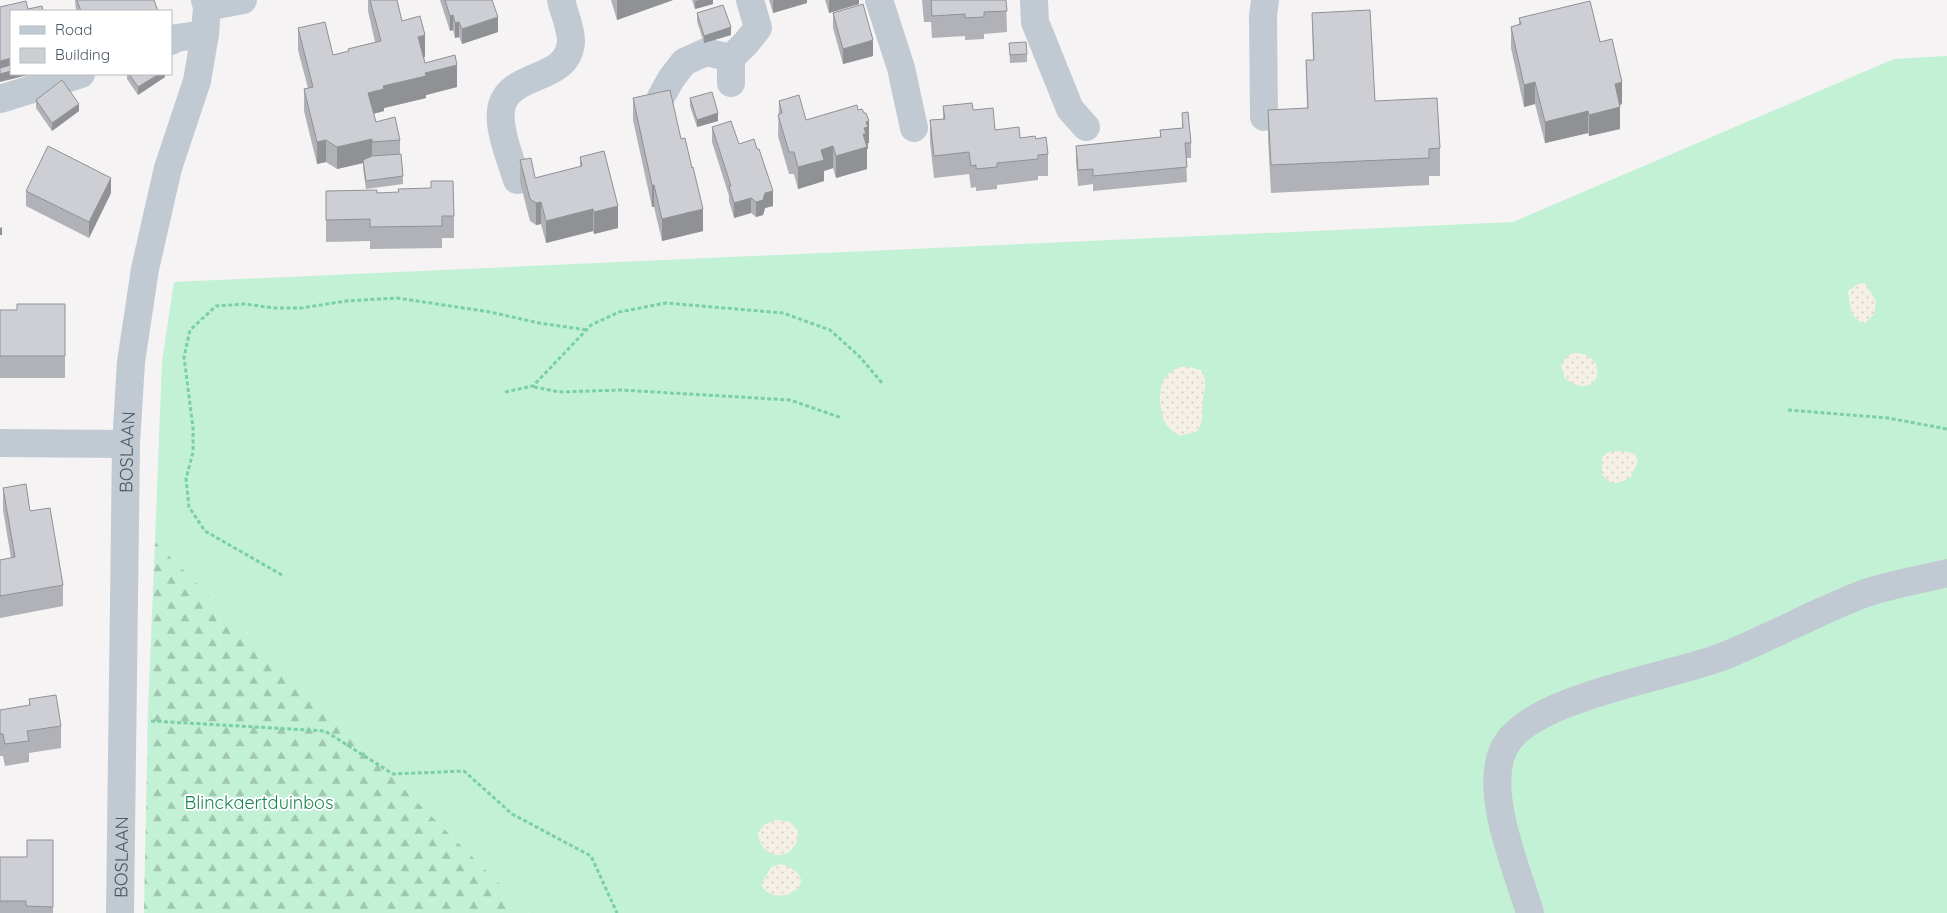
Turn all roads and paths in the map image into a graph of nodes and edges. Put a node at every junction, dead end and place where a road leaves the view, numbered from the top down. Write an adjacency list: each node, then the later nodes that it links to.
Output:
1 (243, 0): 7 (street)
2 (561, 0): 16 (street)
3 (750, 0): 11 (street)
4 (879, 0): 15 (street)
5 (1034, 0): 14 (street)
6 (1265, 0): 13 (street)
7 (206, 4): 8 (street, BOSLAAN)
8 (204, 34): 9 (street); 25 (street, BOSLAAN)
9 (172, 40)
10 (78, 75): 12 (street)
11 (661, 97)
12 (0, 99)
13 (1264, 117)
14 (1086, 127)
15 (914, 128)
16 (517, 180)
17 (587, 330): 18 (path); 19 (path); 27 (path)
18 (882, 384)
19 (533, 386): 20 (path); 22 (path)
20 (505, 392)
21 (1788, 410): 23 (path)
22 (842, 418)
23 (1947, 429)
24 (0, 443): 25 (street)
25 (126, 444): 28 (street, BOSLAAN)
26 (1947, 573): 31 (street)
27 (282, 575)
28 (122, 719): 29 (street, BOSLAAN); 30 (path)
29 (120, 913)
30 (617, 913)
31 (1530, 913)

